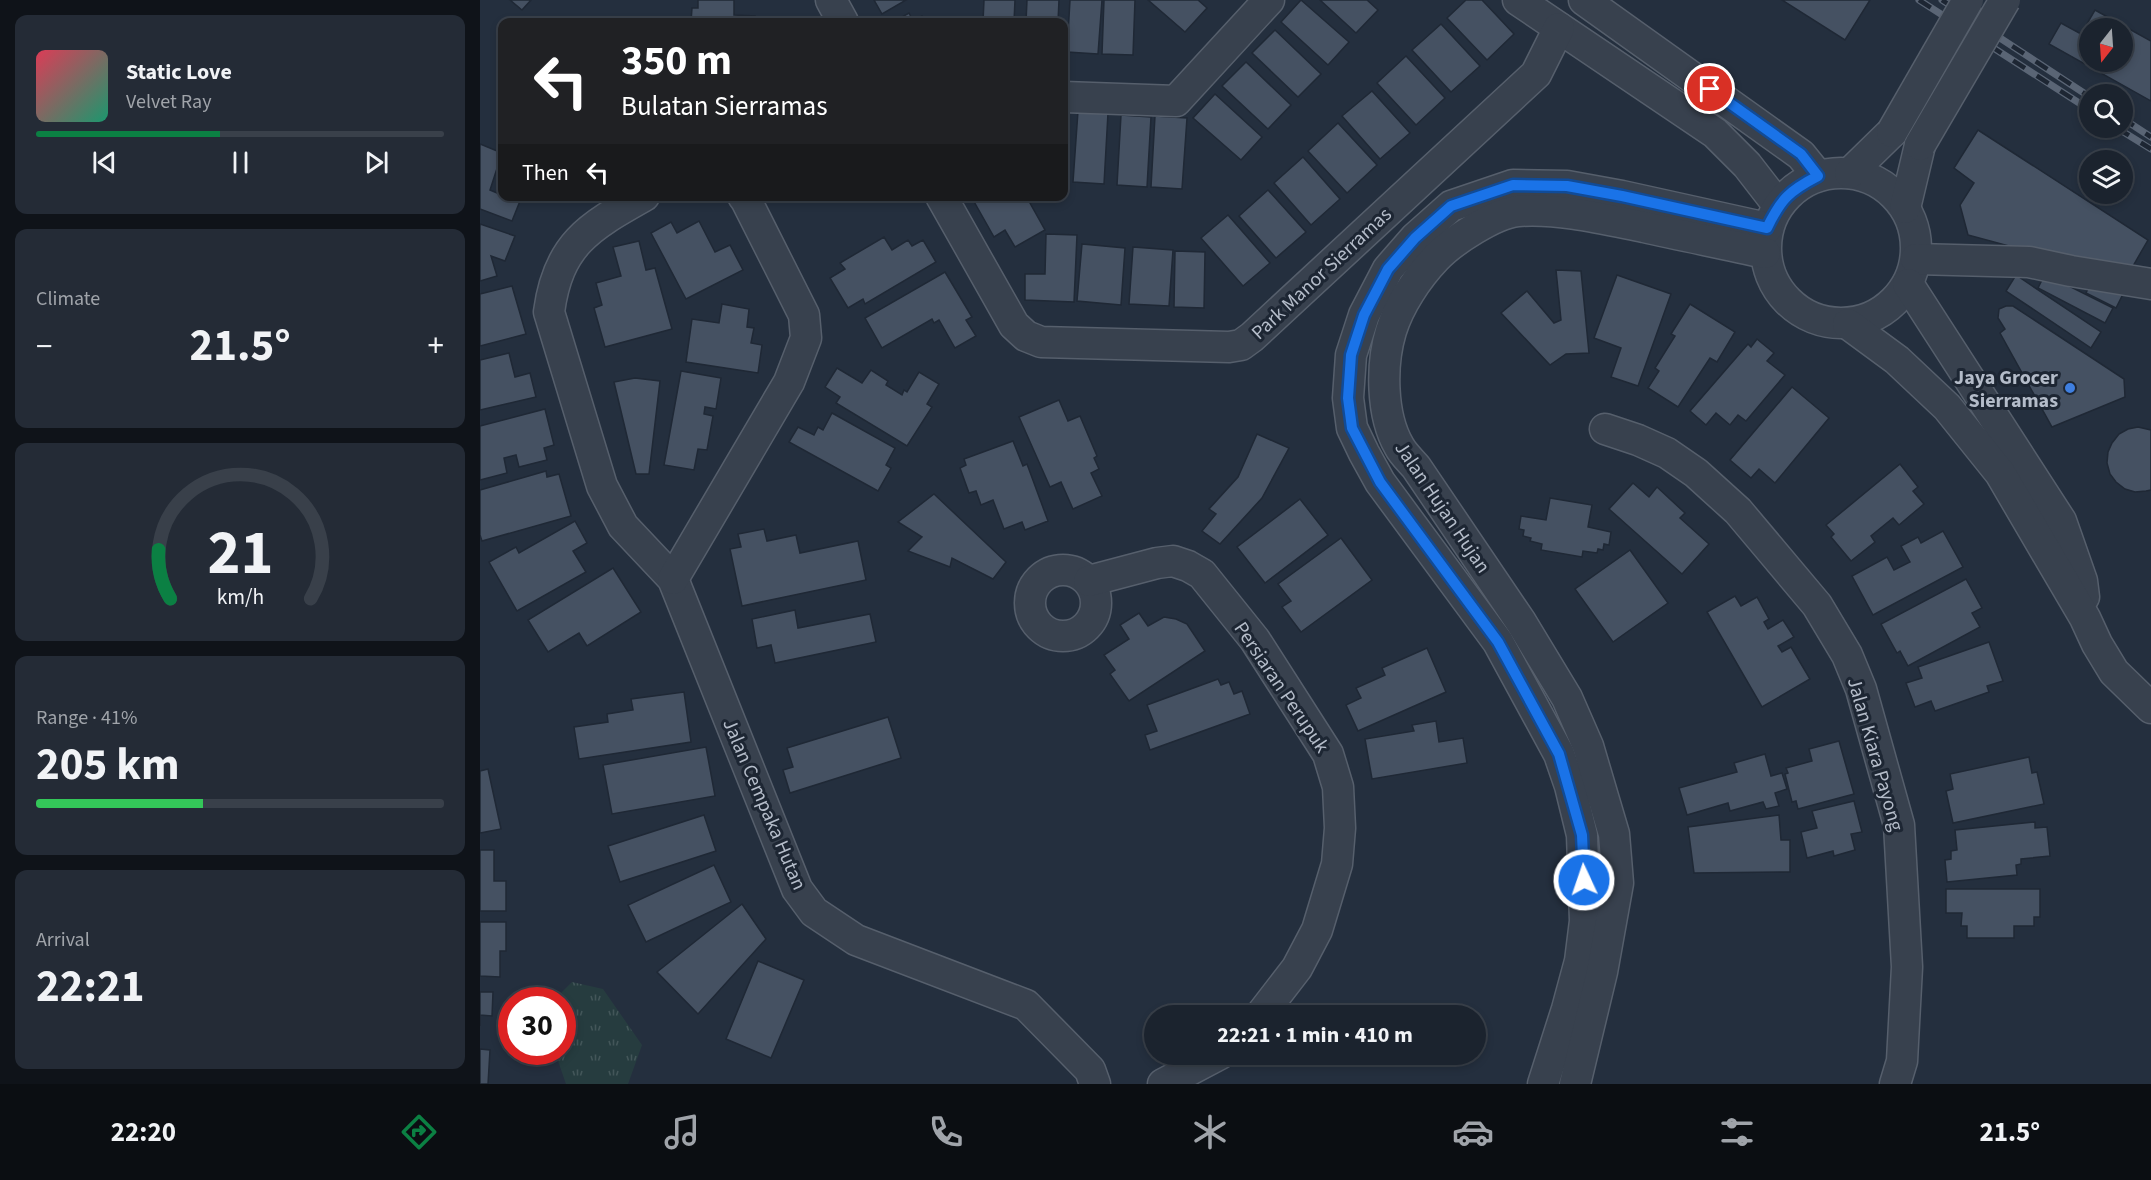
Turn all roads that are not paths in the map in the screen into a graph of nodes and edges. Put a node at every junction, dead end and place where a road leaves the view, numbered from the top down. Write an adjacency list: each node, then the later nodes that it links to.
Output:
1 (831, 0): 7 (street)
2 (1269, 0): 9 (street)
3 (1518, 0): 8 (street)
4 (1584, 0): 11 (street)
5 (1968, 0): 10 (street, bridge)
6 (2006, 0): 15 (street, bridge)
7 (841, 18)
8 (1558, 28): 14 (street, Park Manor Sierramas); 16 (street)
9 (1068, 97)
10 (1850, 173): 11 (street); 15 (street)
11 (1818, 176): 16 (street)
12 (635, 201): 21 (street, Jalan Cempaka Hutan)
13 (747, 201): 21 (street)
14 (944, 201)
15 (1905, 208): 17 (street)
16 (1770, 229): 19 (street); 29 (street, Jalan Hujan Hujan); 30 (street, Jalan Hujan Hujan)
17 (1912, 272): 18 (street); 19 (street); 23 (street)
18 (2151, 284)
19 (1848, 324): 23 (street)
20 (1605, 429): 31 (street, Jalan Kiara Payong)
21 (673, 579): 27 (street, Jalan Cempaka Hutan)
22 (1089, 580): 25 (street, Persiaran Perupuk)
23 (2085, 618): 24 (street)
24 (2151, 708)
25 (1268, 1005)
26 (1199, 1065): 28 (street)
27 (1095, 1084)
28 (1163, 1084)
29 (1543, 1084)
30 (1575, 1084)
31 (1895, 1084)

